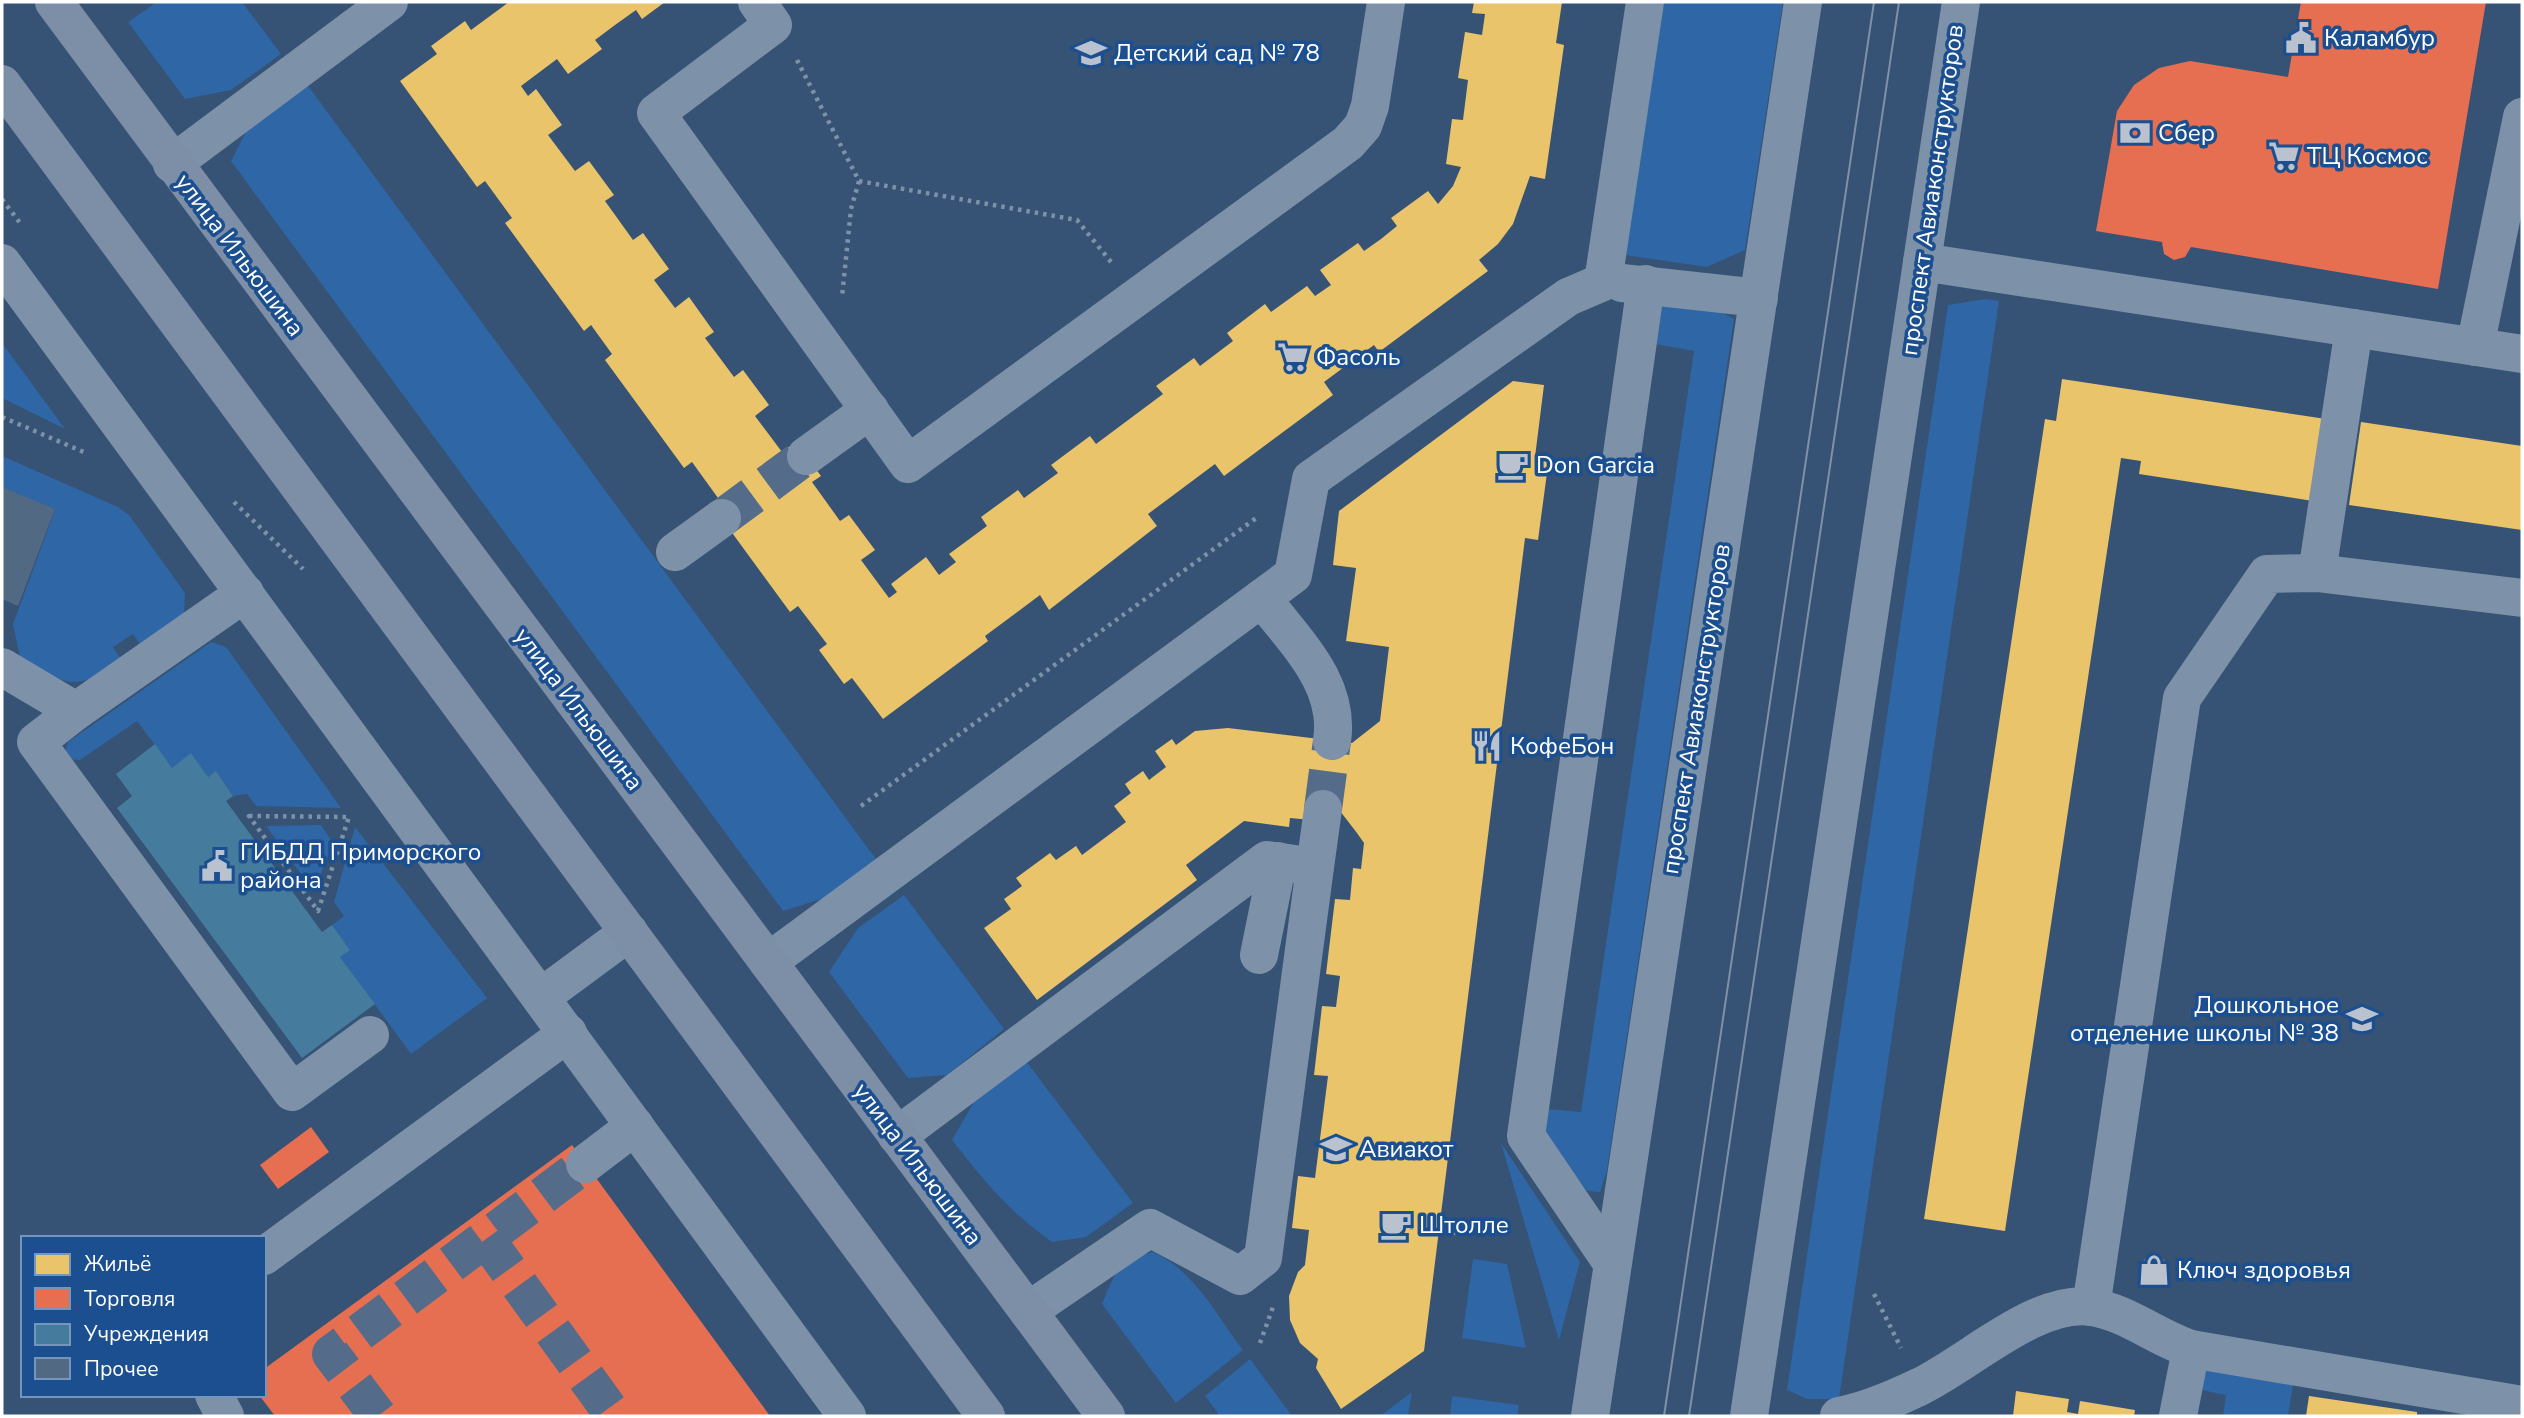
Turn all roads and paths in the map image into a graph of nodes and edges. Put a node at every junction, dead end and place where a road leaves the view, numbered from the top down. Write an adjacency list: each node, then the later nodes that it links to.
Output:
1 (54, 2): 10 (main road, улица Ильюшина)
2 (389, 2): 10 (street)
3 (1386, 2): 18 (street)
4 (1645, 2): 16 (street)
5 (1803, 2): 19 (street, проспект Авиаконструкторов)
6 (1961, 2): 14 (street, проспект Авиаконструкторов)
7 (765, 13): 11 (path); 24 (street)
8 (2, 84): 44 (main road)
9 (2522, 117): 22 (street)
10 (172, 164): 46 (main road, улица Ильюшина)
11 (859, 181): 18 (path); 20 (path)
12 (2, 199): 13 (path)
13 (26, 232)
14 (1922, 262): 21 (street); 67 (street, проспект Авиаконструкторов)
15 (2, 263): 34 (street)
16 (1603, 282): 17 (street); 28 (street)
17 (1646, 285): 19 (street); 56 (street)
18 (1140, 297): 24 (street)
19 (1759, 298): 56 (street, проспект Авиаконструкторов)
20 (841, 306)
21 (2354, 328): 22 (street); 33 (street)
22 (2475, 347): 23 (street)
23 (2522, 354)
24 (870, 410): 27 (street)
25 (2, 417): 26 (path)
26 (88, 454)
27 (806, 456)
28 (1311, 479): 35 (street); 40 (path)
29 (227, 495): 32 (path)
30 (722, 518): 31 (street)
31 (675, 552)
32 (305, 571)
33 (2317, 573): 36 (street); 57 (street)
34 (245, 593): 38 (street); 47 (street)
35 (1262, 598): 39 (street); 46 (street)
36 (2522, 598)
37 (2, 667): 38 (street)
38 (76, 711): 49 (street)
39 (1332, 741)
40 (861, 806)
41 (1323, 809): 43 (street)
42 (249, 816): 42 (path)
43 (1296, 864): 45 (street); 51 (street); 58 (street)
44 (629, 932): 47 (street); 64 (main road)
45 (1259, 955)
46 (768, 962): 51 (main road, улица Ильюшина)
47 (541, 997): 48 (street)
48 (568, 1033): 50 (street); 55 (street)
49 (370, 1035)
50 (635, 1126): 52 (street); 63 (street)
51 (897, 1136): 58 (main road, улица Ильюшина)
52 (585, 1164)
53 (1410, 1227): 54 (path)
54 (1462, 1234)
55 (266, 1255)
56 (1612, 1263): 66 (street, проспект Авиаконструкторов)
57 (2091, 1307): 59 (street); 68 (street)
58 (1028, 1311): 65 (main road, улица Ильюшина)
59 (2191, 1349): 61 (street); 69 (street)
60 (215, 1397): 62 (street)
61 (2522, 1405)
62 (225, 1416)
63 (846, 1416)
64 (986, 1416)
65 (1106, 1416)
66 (1590, 1416)
67 (1752, 1416)
68 (1839, 1416)
69 (2178, 1416)

